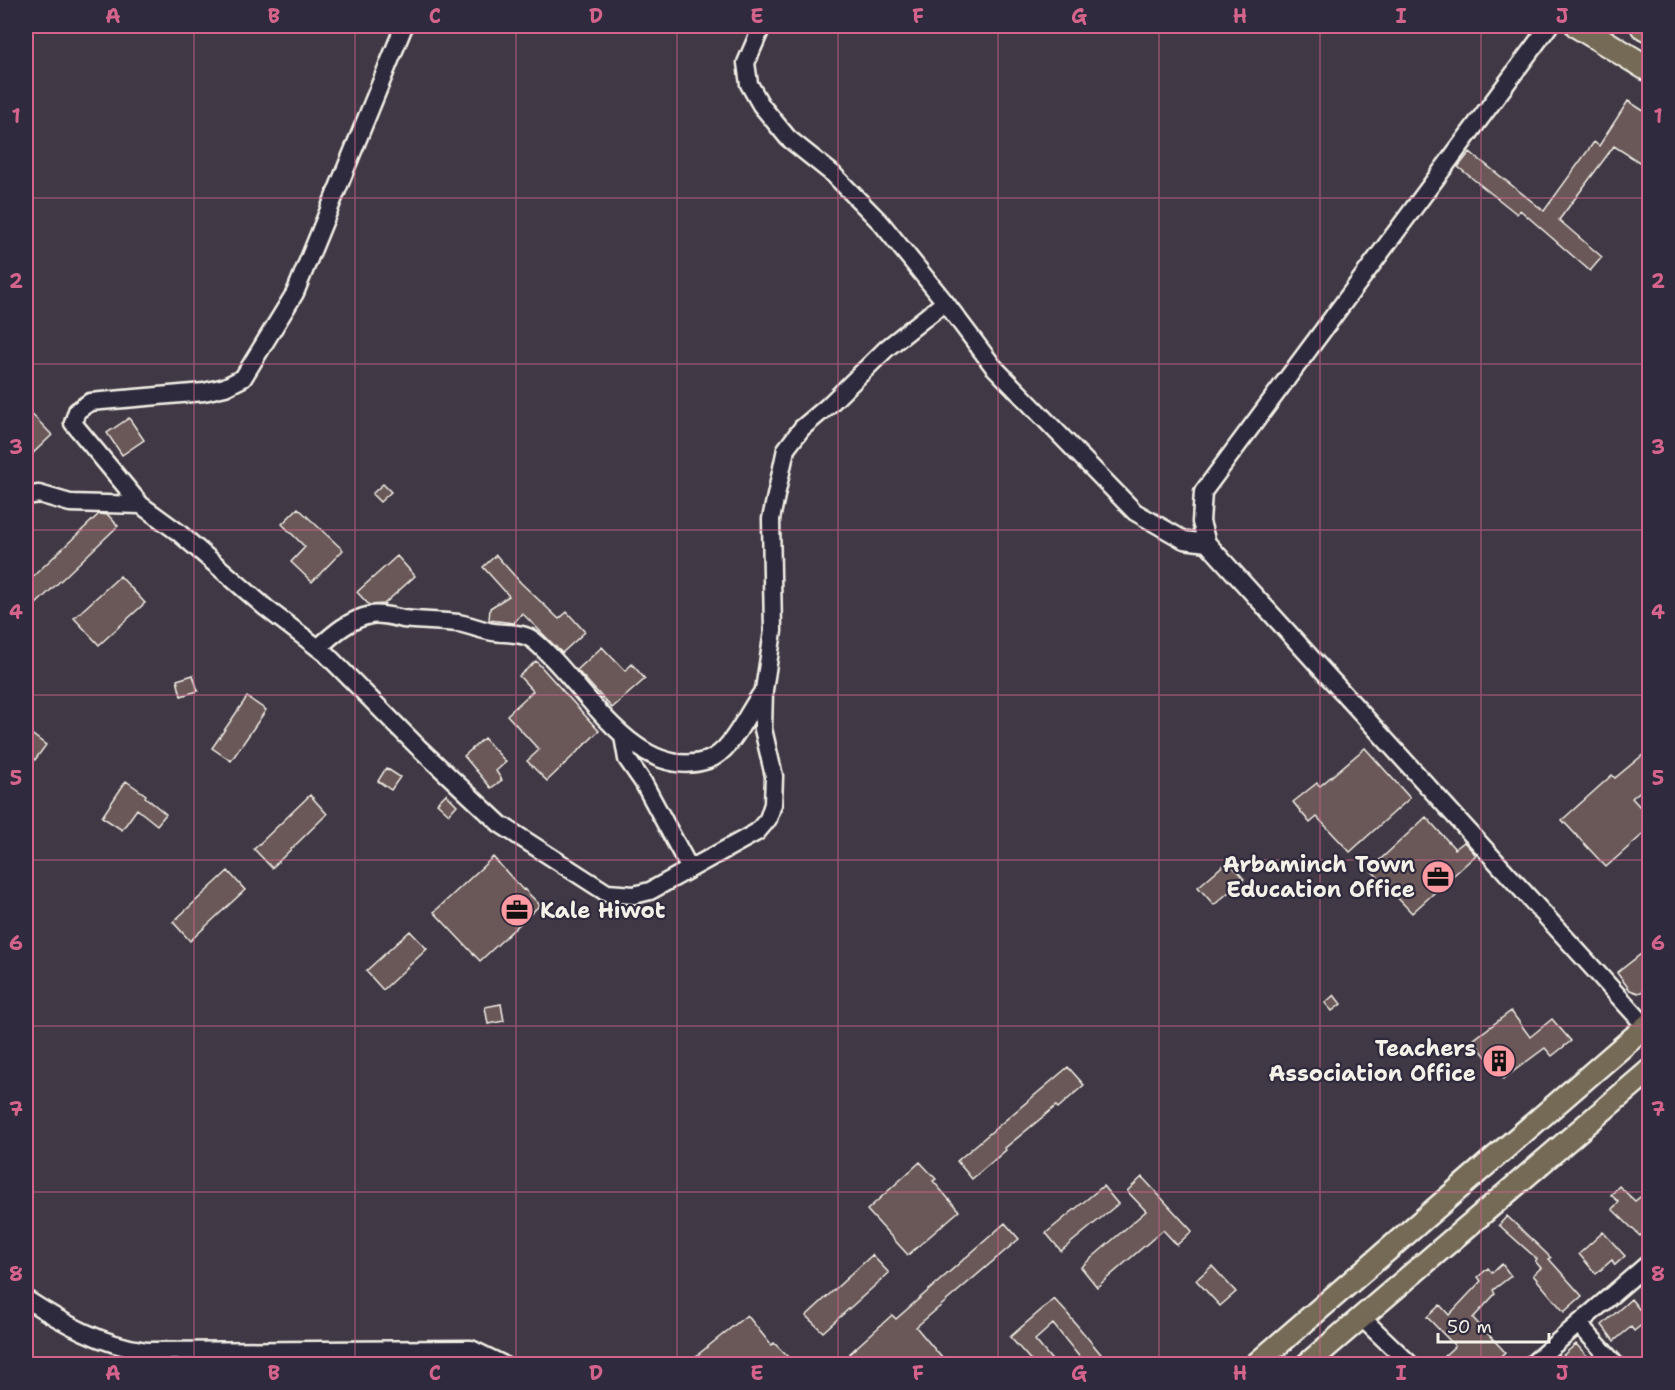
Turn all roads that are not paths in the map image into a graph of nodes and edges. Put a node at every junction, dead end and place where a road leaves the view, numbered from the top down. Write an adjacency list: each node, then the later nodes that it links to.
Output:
1 (404, 26): 10 (street)
2 (762, 26): 8 (street)
3 (1550, 26): 11 (street)
4 (1578, 26): 7 (highway)
5 (1643, 26): 6 (highway)
6 (1650, 30)
7 (1650, 70)
8 (945, 302): 11 (street); 13 (street)
9 (26, 496): 10 (street)
10 (141, 506): 12 (street)
11 (1207, 543): 16 (street)
12 (318, 648): 14 (street); 15 (street)
13 (764, 690): 14 (street); 15 (street)
14 (623, 736): 15 (street)
15 (690, 869)
16 (1648, 1027): 23 (main road)
17 (1650, 1070): 20 (main road)
18 (1650, 1262): 21 (street)
19 (26, 1299): 22 (street)
20 (1362, 1318): 24 (main road); 25 (street)
21 (1579, 1324): 26 (street); 27 (street)
22 (502, 1365)
23 (1256, 1365)
24 (1307, 1365)
25 (1410, 1365)
26 (1532, 1365)
27 (1615, 1365)

